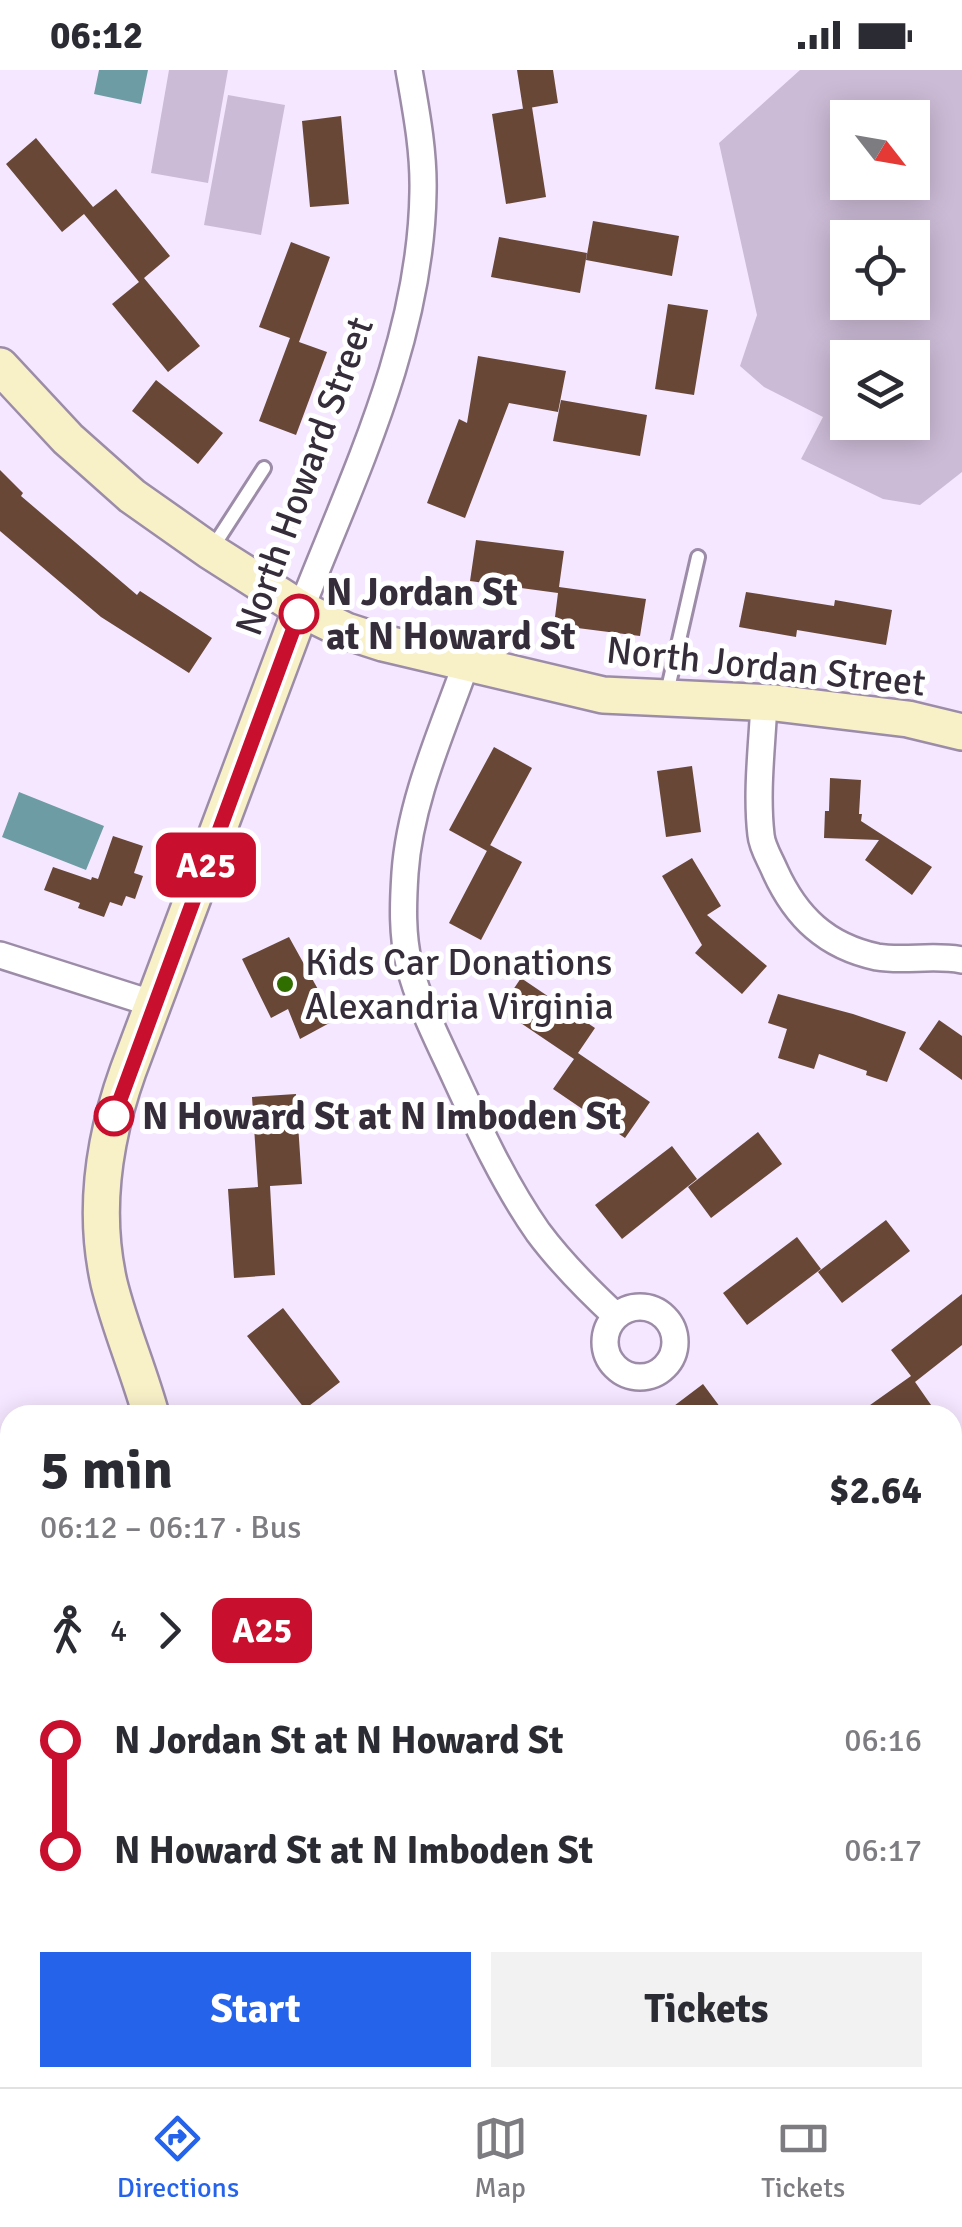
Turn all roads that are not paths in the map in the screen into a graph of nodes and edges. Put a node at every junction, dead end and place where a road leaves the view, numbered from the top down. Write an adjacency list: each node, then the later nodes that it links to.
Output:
1 (409, 70): 6 (street, North Howard Street)
2 (0, 366): 4 (street, North Jordan Street)
3 (264, 468): 4 (lane)
4 (210, 551): 6 (street, North Jordan Street)
5 (698, 557): 8 (lane)
6 (301, 609): 7 (street, North Jordan Street); 13 (street, North Howard Street)
7 (468, 662): 8 (street, North Jordan Street); 14 (street)
8 (666, 699): 9 (street, North Jordan Street)
9 (764, 702): 10 (street, North Jordan Street); 12 (street)
10 (962, 732)
11 (0, 955): 13 (street)
12 (962, 960)
13 (154, 1004): 15 (street, North Howard Street)
14 (616, 1316)
15 (148, 1405)

